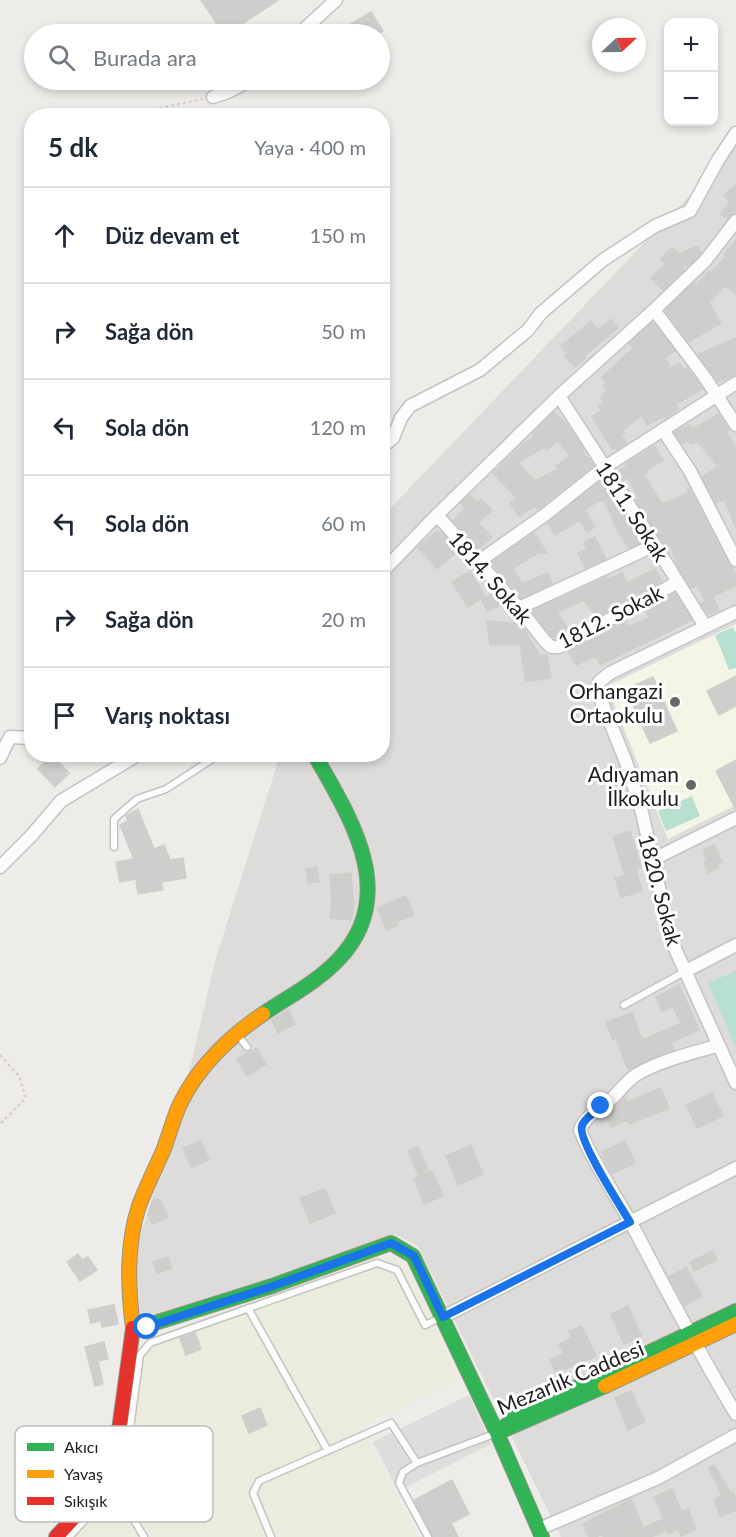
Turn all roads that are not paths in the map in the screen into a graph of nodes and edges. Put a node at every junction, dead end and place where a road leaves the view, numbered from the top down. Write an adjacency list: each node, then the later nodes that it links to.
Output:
1 (336, 0): 2 (street)
2 (310, 24)
3 (232, 90): 4 (street)
4 (213, 97)
5 (736, 133): 13 (street)
6 (736, 221): 7 (street)
7 (654, 310): 9 (street); 10 (street)
8 (736, 383): 10 (street)
9 (560, 396): 14 (street, 1811. Sokak); 15 (street)
10 (716, 396): 11 (street); 12 (street)
11 (736, 425)
12 (663, 430): 14 (street); 17 (street)
13 (390, 440)
14 (605, 467): 16 (street, 1811. Sokak); 18 (street)
15 (437, 514): 18 (street, 1814. Sokak); 19 (street)
16 (656, 545): 20 (street, 1811. Sokak); 21 (street)
17 (736, 560)
18 (478, 562): 21 (street, 1814. Sokak)
19 (390, 564)
20 (678, 582): 23 (street, 1811. Sokak); 24 (street, 1812. Sokak)
21 (519, 608): 24 (street, 1814. Sokak)
22 (736, 612): 23 (street)
23 (705, 626): 32 (street, 1820. Sokak)
24 (544, 640)
25 (24, 738): 26 (street)
26 (0, 758)
27 (126, 762): 33 (street)
28 (208, 762): 31 (lane)
29 (318, 762): 37 (street)
30 (736, 819): 32 (street)
31 (114, 848)
32 (652, 860): 35 (street, 1820. Sokak)
33 (0, 867)
34 (736, 945): 35 (street)
35 (686, 971): 36 (lane); 38 (street, 1820. Sokak)
36 (624, 1005)
37 (237, 1034): 39 (lane); 47 (street)
38 (718, 1045): 40 (street, 1820. Sokak); 42 (street)
39 (247, 1047)
40 (736, 1083)
41 (736, 1168): 42 (street)
42 (630, 1222): 45 (street); 48 (street)
43 (248, 1308): 45 (lane); 51 (lane); 54 (lane)
44 (736, 1311): 48 (street, Mezarlık Caddesi)
45 (443, 1317): 47 (street); 52 (street)
46 (736, 1324): 48 (street, Mezarlık Caddesi)
47 (133, 1328): 50 (street)
48 (692, 1340): 49 (street); 52 (street, Mezarlık Caddesi)
49 (736, 1412)
50 (120, 1426)
51 (130, 1426)
52 (497, 1432): 55 (lane); 59 (street)
53 (736, 1436): 59 (street)
54 (328, 1451): 55 (lane); 63 (lane)
55 (417, 1462): 64 (lane)
56 (70, 1522): 60 (street)
57 (83, 1522): 61 (lane)
58 (135, 1522): 62 (lane)
59 (540, 1533)
60 (56, 1537)
61 (69, 1537)
62 (144, 1537)
63 (271, 1537)
64 (428, 1537)

